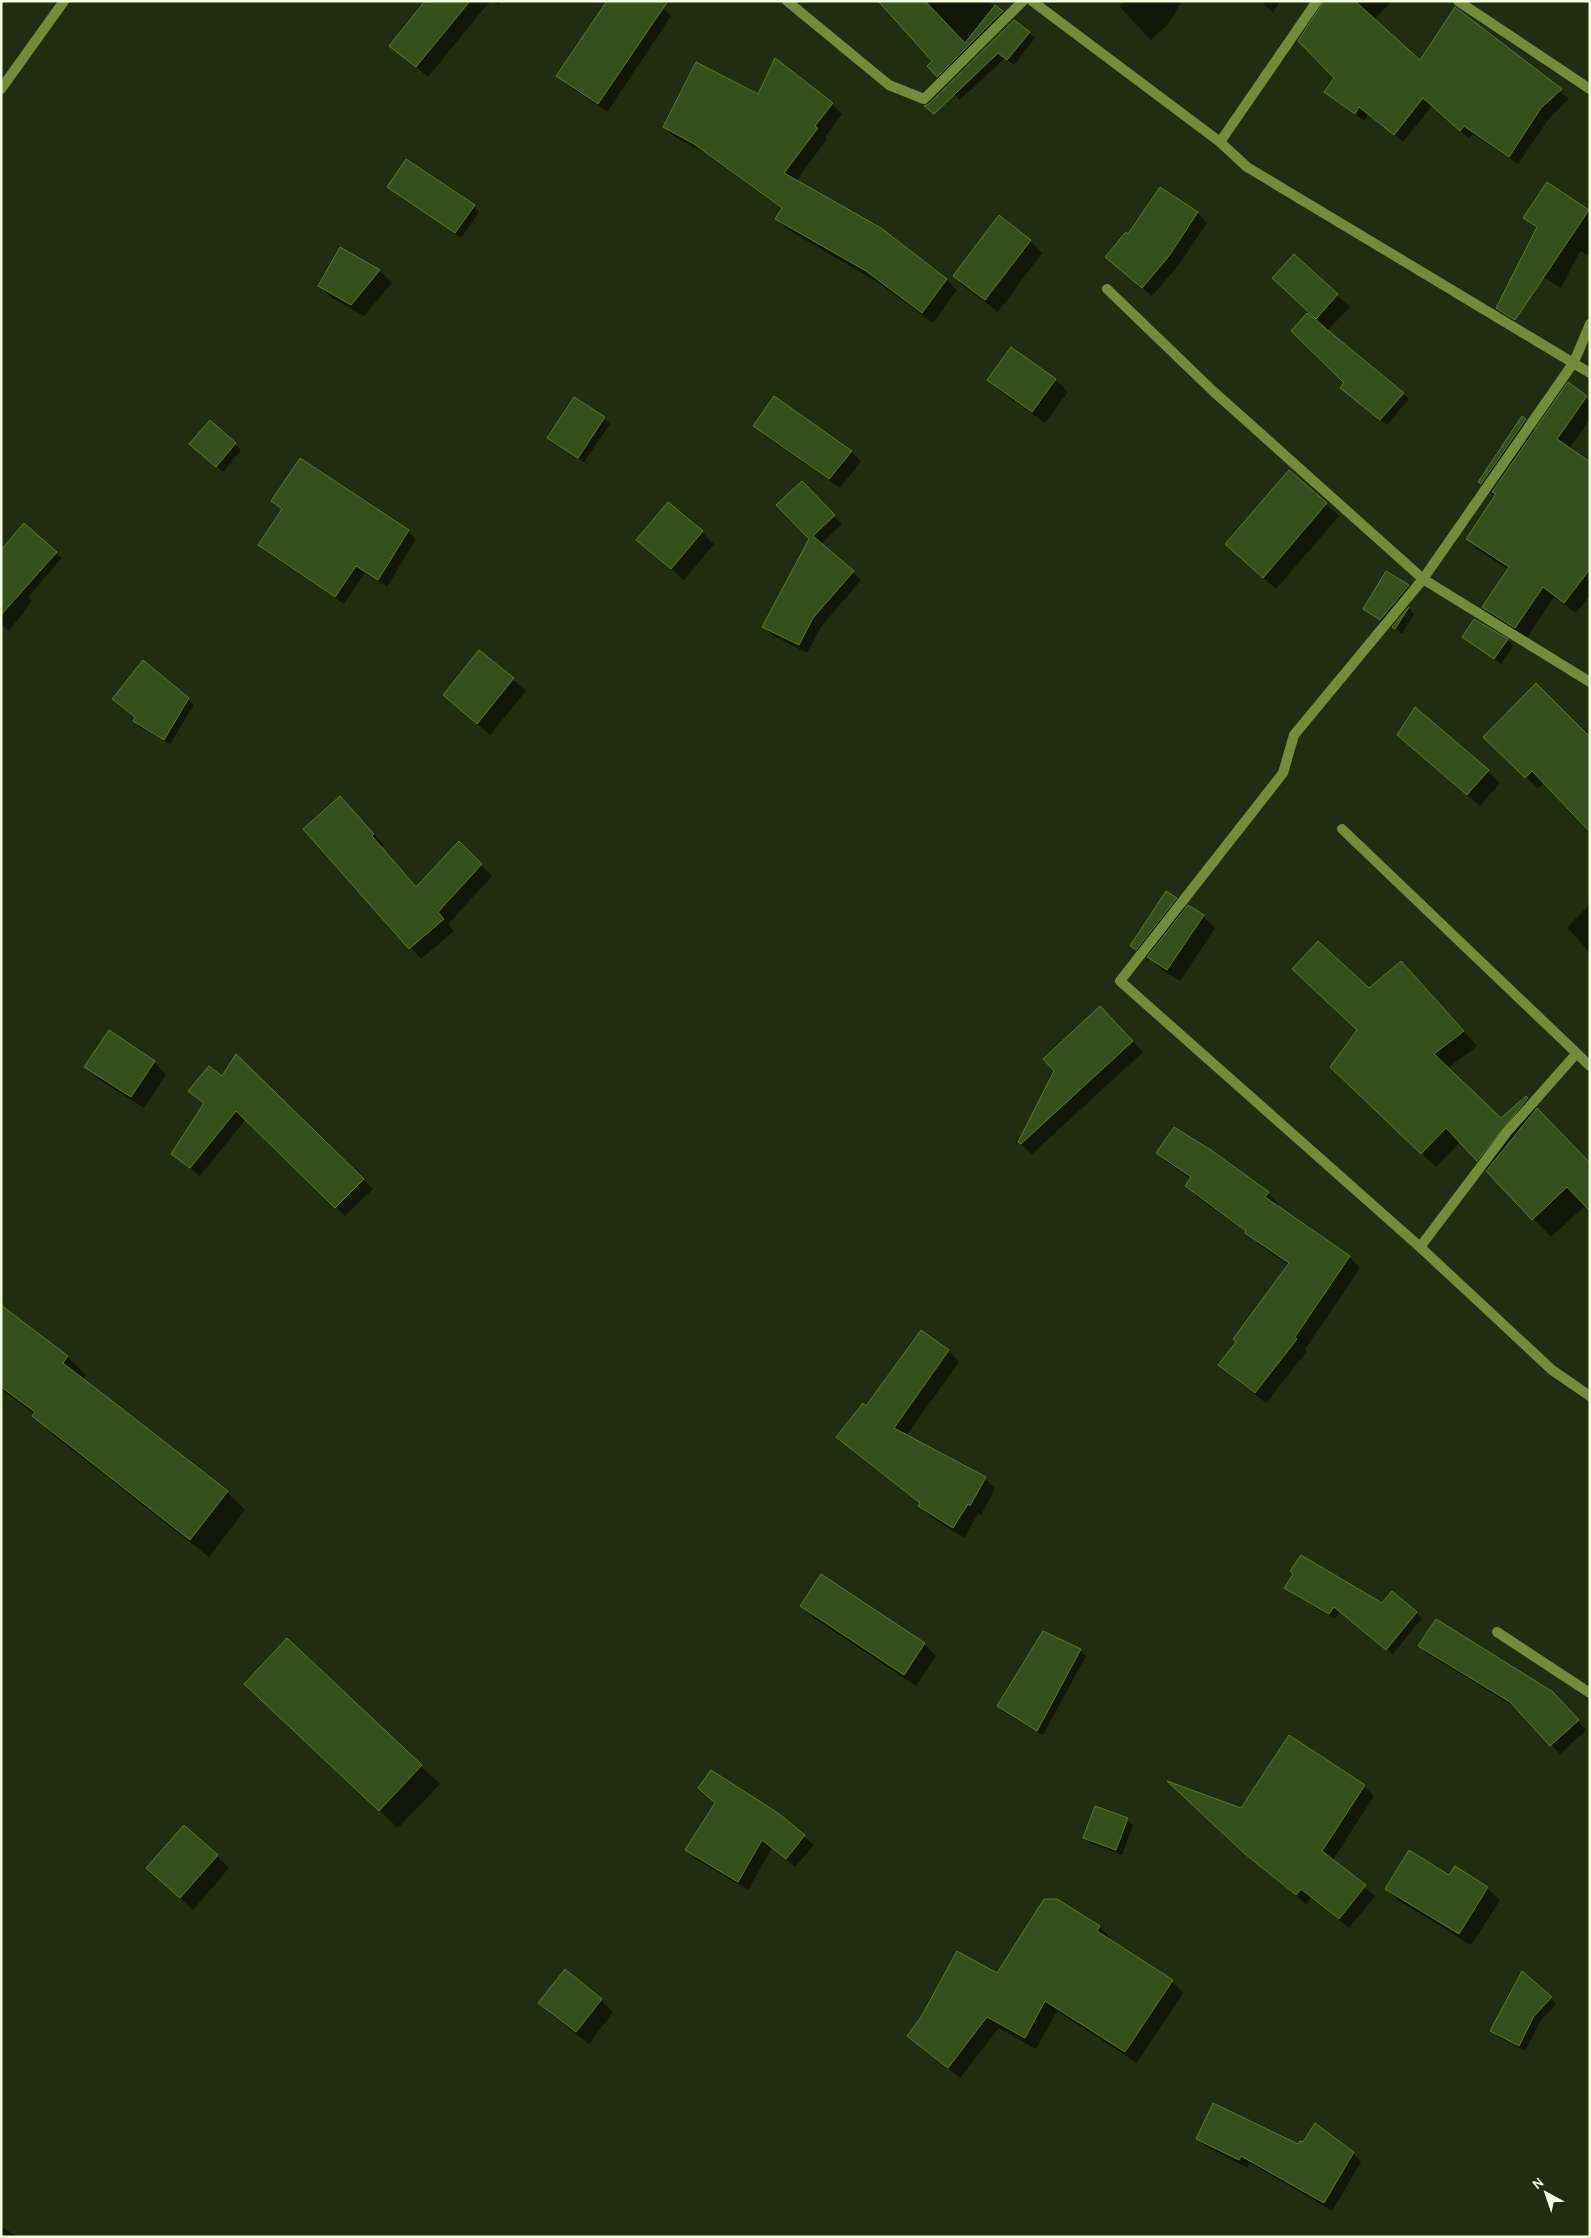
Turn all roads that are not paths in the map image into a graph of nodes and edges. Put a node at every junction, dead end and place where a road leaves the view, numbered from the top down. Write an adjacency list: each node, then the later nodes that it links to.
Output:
1 (64, 1): 7 (street)
2 (787, 1): 3 (street)
3 (1023, 1)
4 (1032, 1): 9 (street)
5 (1317, 1): 9 (street)
6 (1458, 1): 8 (street)
7 (1, 89)
8 (1590, 90)
9 (1220, 142): 12 (street)
10 (1107, 289): 14 (street)
11 (1590, 324): 12 (street)
12 (1574, 362): 13 (street); 14 (street)
13 (1590, 372)
14 (1423, 578): 15 (street); 19 (street)
15 (1590, 682)
16 (1342, 829): 17 (street)
17 (1576, 1054): 18 (street); 19 (street)
18 (1590, 1066)
19 (1420, 1247): 20 (street)
20 (1590, 1396)
21 (1497, 1632): 22 (street)
22 (1590, 1693)

